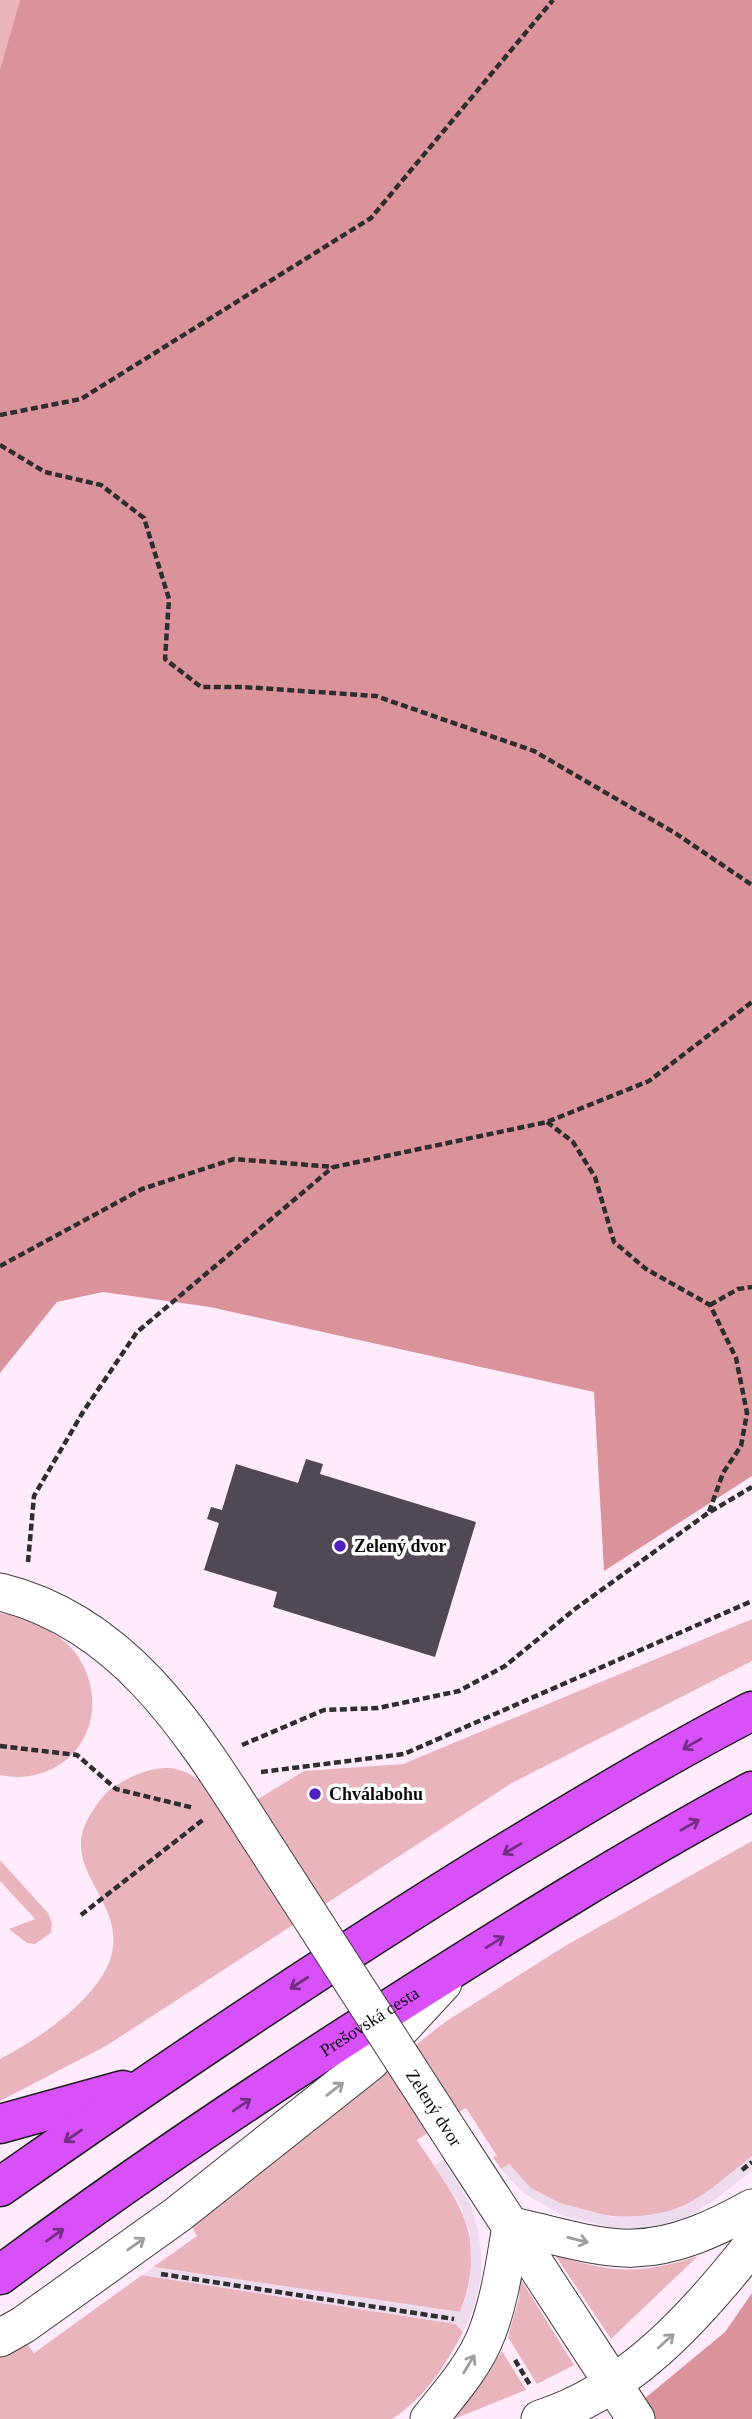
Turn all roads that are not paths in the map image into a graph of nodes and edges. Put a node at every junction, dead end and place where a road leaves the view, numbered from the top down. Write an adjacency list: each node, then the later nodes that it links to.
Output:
1 (12, 1595): 9 (street, Zelený dvor, bridge)
2 (752, 1711): 5 (highway, one-way to 5)
3 (752, 1791): 4 (highway, Prešovská cesta, one-way to 3)
4 (463, 1962): 11 (highway, Prešovská cesta, one-way to 4); 12 (street, one-way to 4)
5 (149, 2083): 6 (highway); 7 (highway, one-way to 7)
6 (0, 2124)
7 (0, 2187)
8 (743, 2193): 9 (street, one-way to 8)
9 (511, 2226): 13 (street, Zelený dvor); 14 (street, one-way to 9)
10 (752, 2245): 13 (street, one-way to 10)
11 (0, 2275)
12 (0, 2338)
13 (614, 2384): 15 (street); 16 (street, Zelený dvor)
14 (429, 2419)
15 (540, 2419)
16 (636, 2419)

